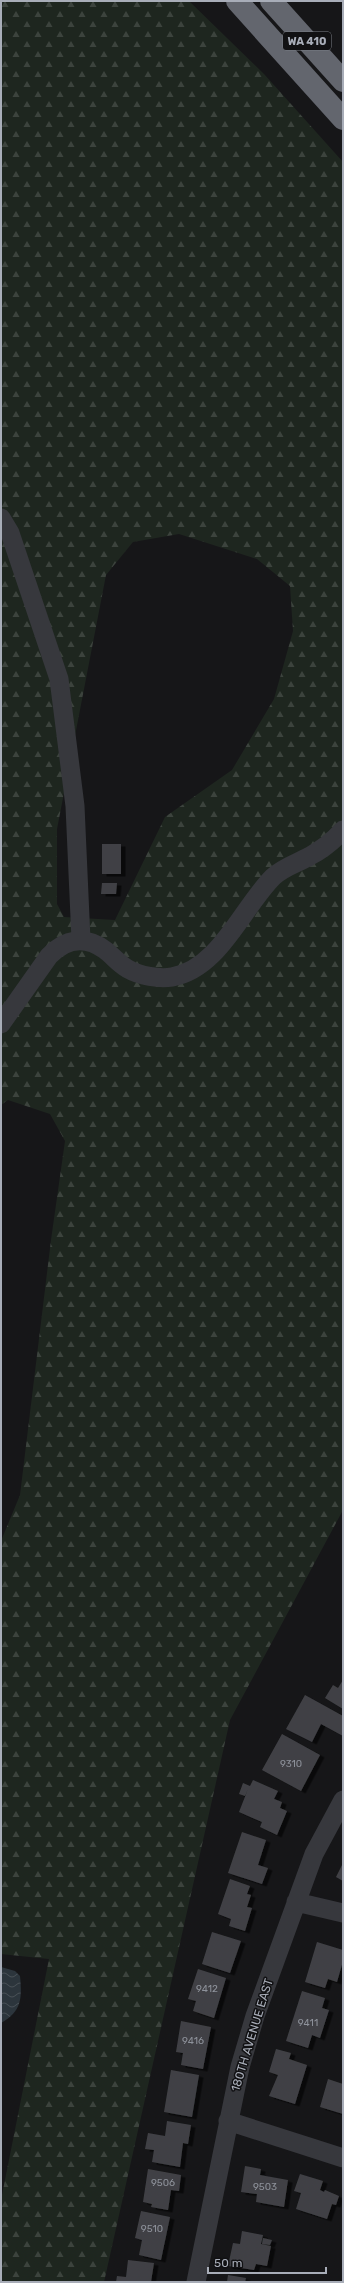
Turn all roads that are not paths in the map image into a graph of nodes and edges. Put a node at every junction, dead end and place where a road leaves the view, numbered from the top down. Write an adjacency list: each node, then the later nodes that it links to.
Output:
1 (237, 1): 4 (highway, WA 410)
2 (271, 1): 3 (highway, WA 410)
3 (343, 81)
4 (343, 119)
5 (1, 518): 7 (street)
6 (343, 830): 7 (street)
7 (81, 940): 8 (street)
8 (1, 1024)
9 (343, 1800): 10 (street, 180TH AVENUE EAST)
10 (296, 1902): 11 (street); 12 (street, 180TH AVENUE EAST)
11 (343, 1913)
12 (228, 2121): 13 (street); 14 (street, 180TH AVENUE EAST)
13 (343, 2158)
14 (196, 2282)

